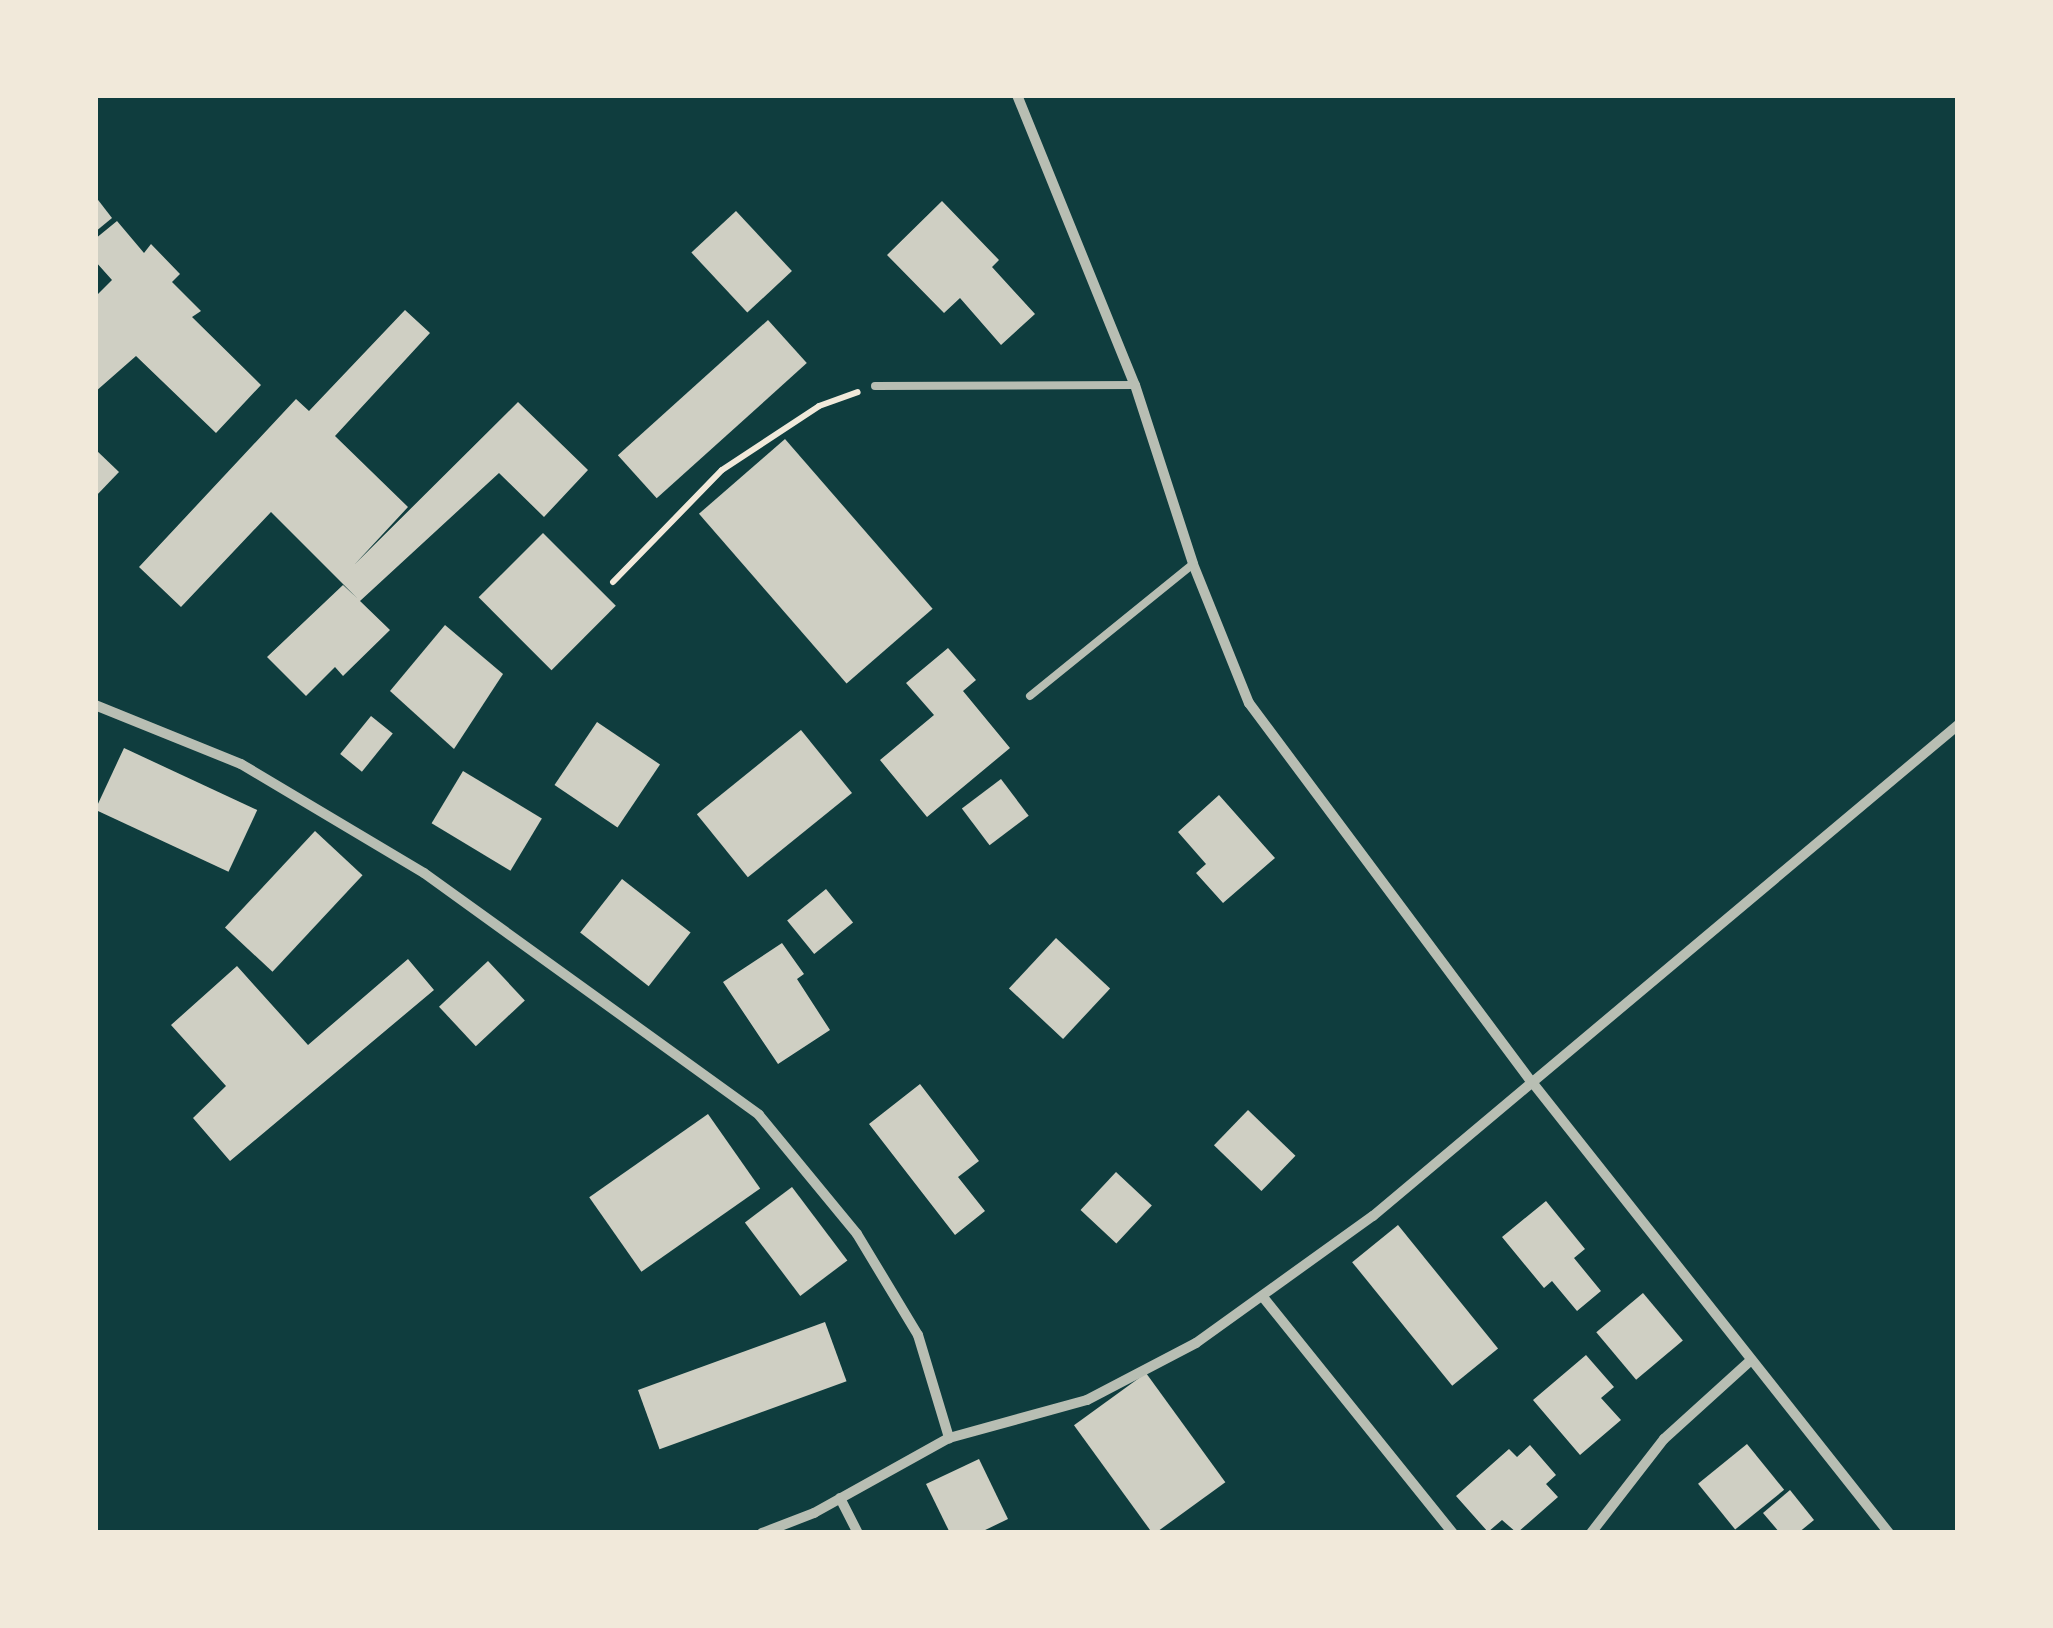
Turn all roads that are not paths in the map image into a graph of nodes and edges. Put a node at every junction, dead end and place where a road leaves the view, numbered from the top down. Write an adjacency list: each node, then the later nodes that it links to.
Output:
1 (1017, 95): 3 (street)
2 (875, 386): 3 (lane)
3 (1135, 386): 4 (street)
4 (1193, 564): 5 (lane); 8 (street)
5 (1030, 696)
6 (95, 704): 11 (street)
7 (1958, 725): 8 (street)
8 (1532, 1082): 9 (street); 10 (street)
9 (1262, 1296): 11 (street); 15 (street)
10 (1749, 1362): 16 (street); 17 (street)
11 (949, 1438): 12 (street)
12 (840, 1498): 13 (street); 14 (street)
13 (762, 1533)
14 (858, 1533)
15 (1454, 1533)
16 (1591, 1533)
17 (1889, 1533)

